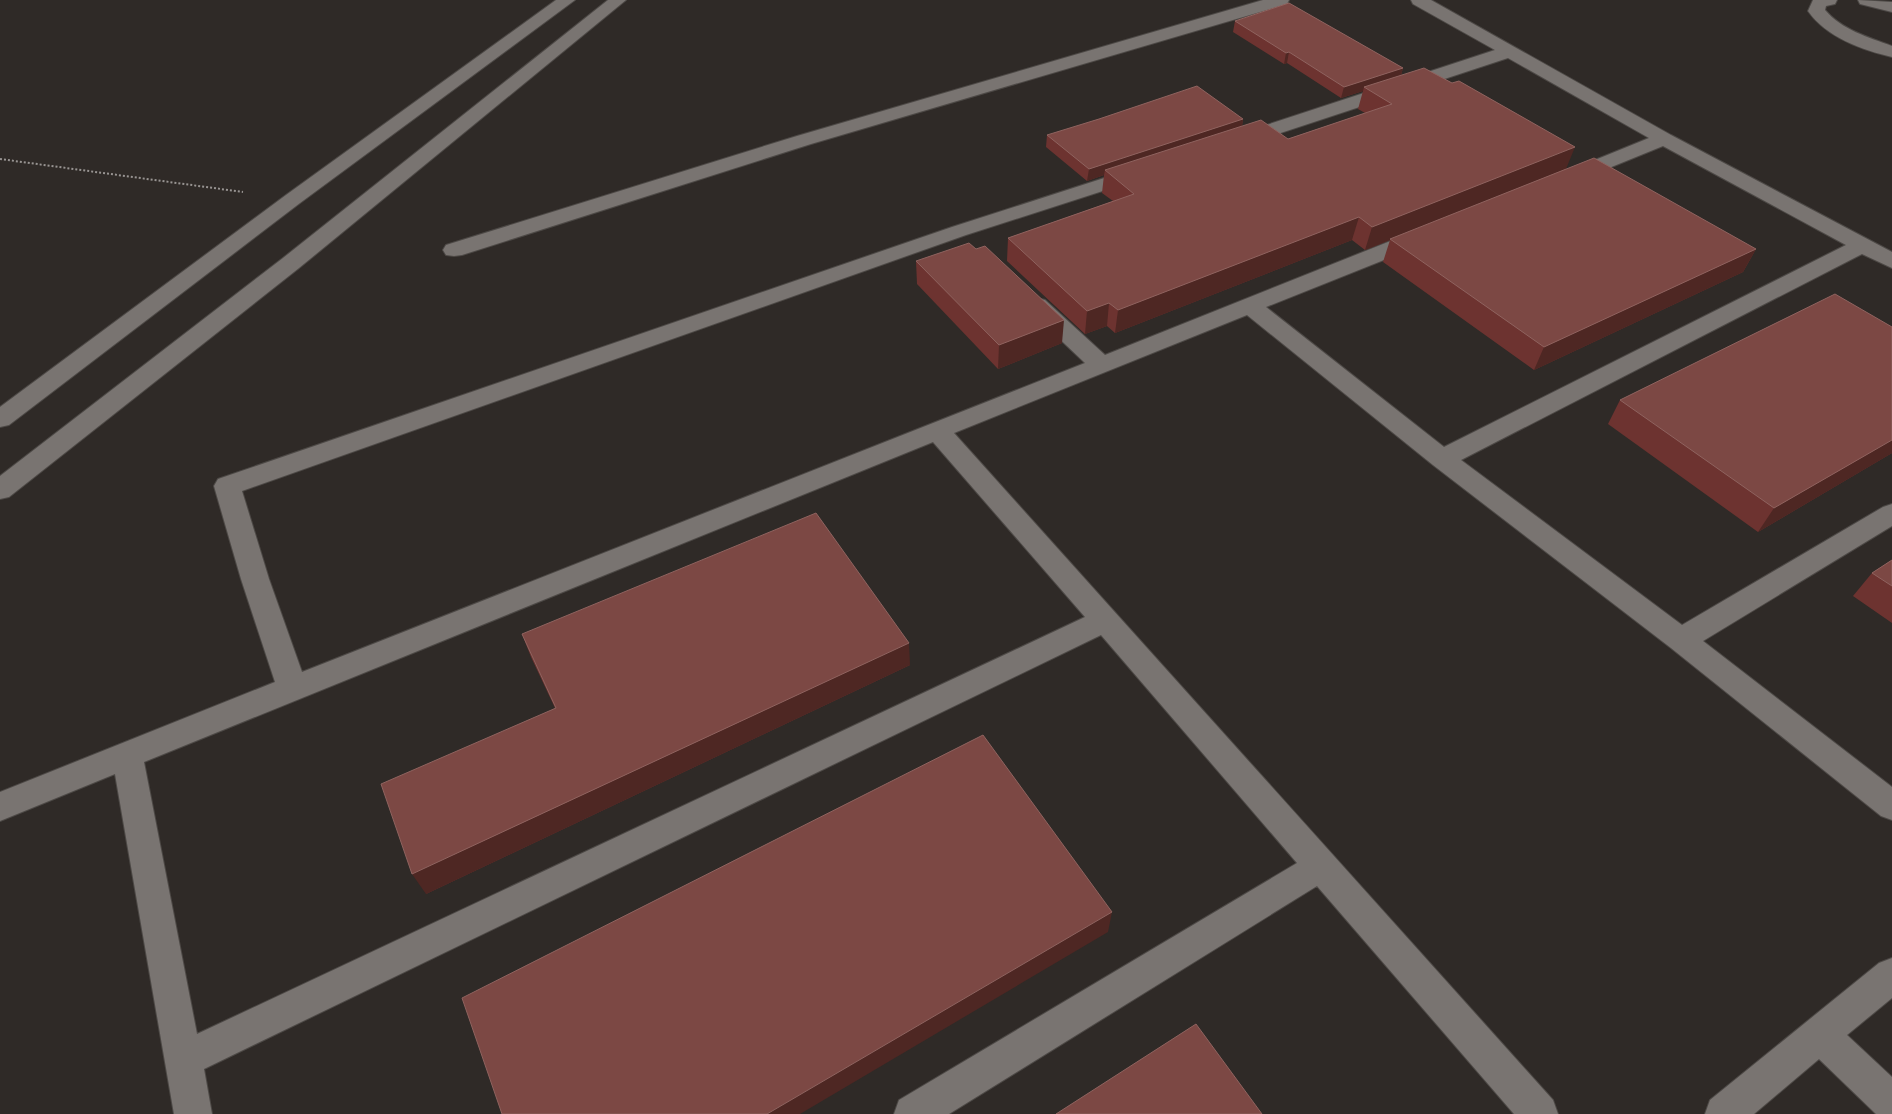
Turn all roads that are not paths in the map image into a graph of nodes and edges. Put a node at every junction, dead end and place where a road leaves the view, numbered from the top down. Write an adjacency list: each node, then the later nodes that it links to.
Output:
1 (567, 0): 21 (street)
2 (618, 0): 24 (street)
3 (1280, 0): 16 (street)
4 (1420, 0): 8 (street)
5 (1828, 0): 9 (street)
6 (1866, 0): 7 (street)
7 (1892, 7)
8 (1512, 51): 10 (street); 11 (street)
9 (1892, 52)
10 (1664, 139): 13 (street); 15 (street)
11 (1221, 146)
12 (1156, 167): 28 (street)
13 (1544, 188)
14 (1443, 228): 19 (street)
15 (1863, 245): 17 (street); 23 (street)
16 (454, 250)
17 (1892, 261)
18 (1024, 292): 20 (street)
19 (1250, 306): 20 (street); 23 (street)
20 (1102, 366): 22 (street)
21 (0, 419)
22 (938, 431): 26 (street); 28 (street)
23 (1442, 459): 27 (street)
24 (0, 490)
25 (1892, 514): 27 (street)
26 (1104, 620): 32 (street); 35 (street)
27 (1681, 640): 30 (street)
28 (292, 687): 29 (street)
29 (127, 754): 31 (street); 35 (street)
30 (1892, 806)
31 (0, 807)
32 (1321, 866): 38 (street); 39 (street)
33 (1892, 975): 34 (street)
34 (1820, 1035): 36 (street); 40 (street)
35 (184, 1059): 37 (street)
36 (1892, 1103)
37 (193, 1114)
38 (913, 1114)
39 (1539, 1114)
40 (1724, 1114)

